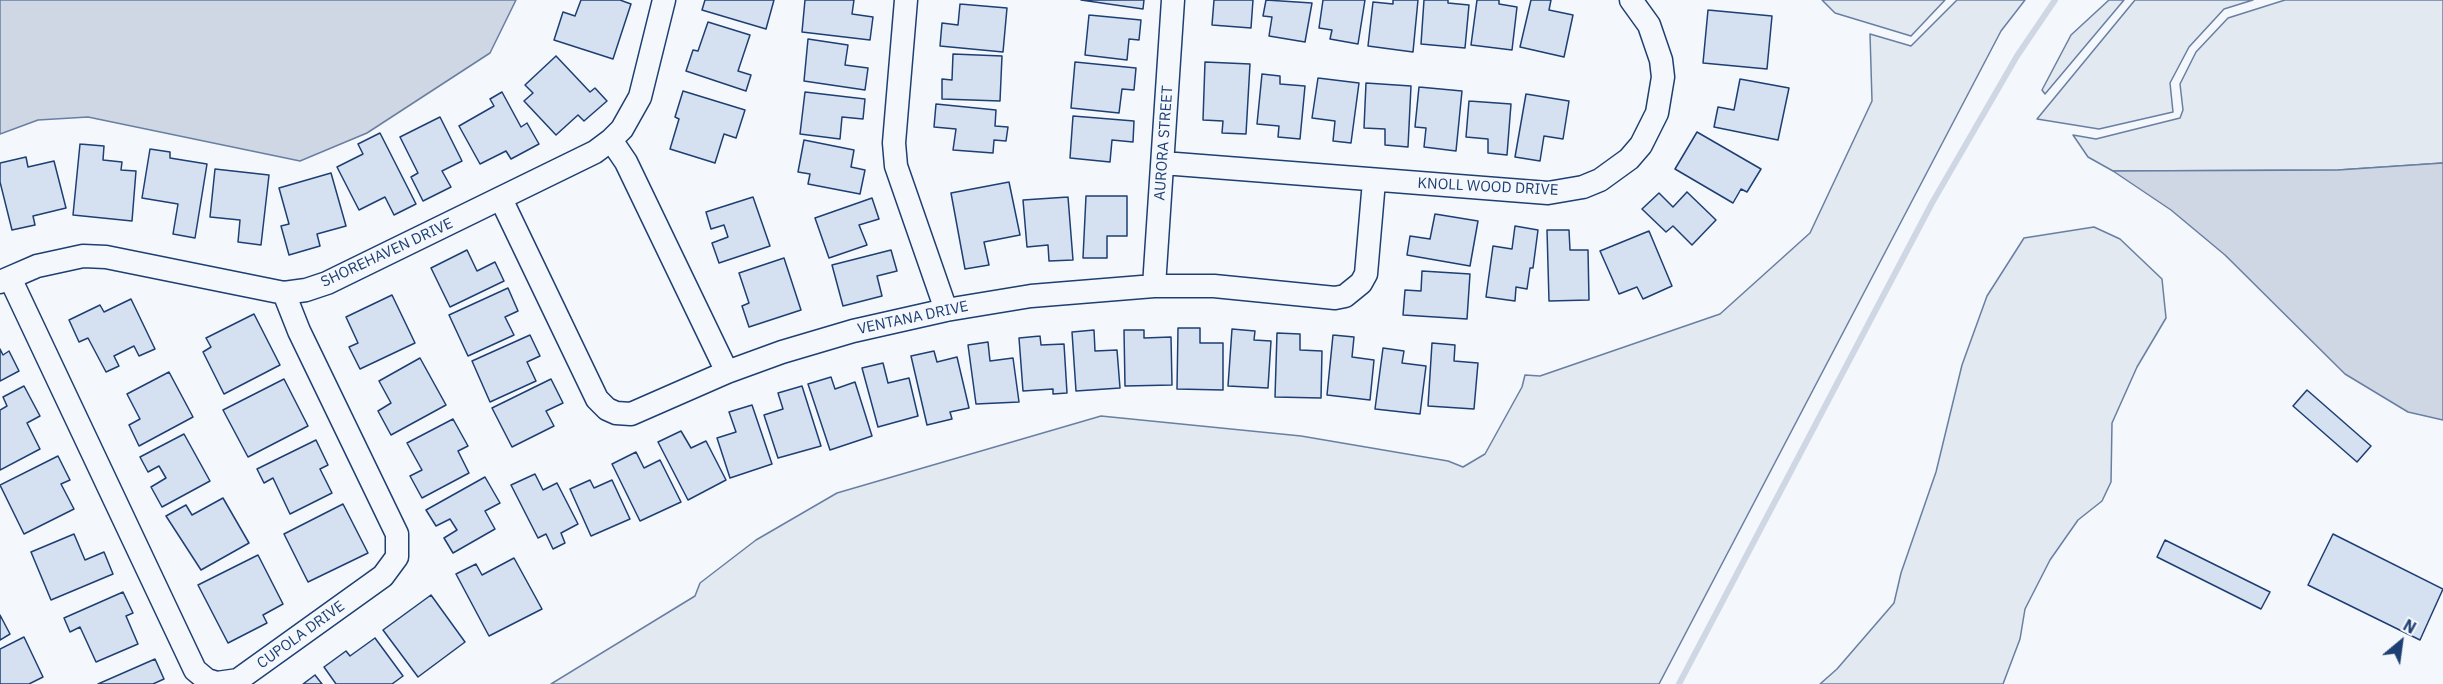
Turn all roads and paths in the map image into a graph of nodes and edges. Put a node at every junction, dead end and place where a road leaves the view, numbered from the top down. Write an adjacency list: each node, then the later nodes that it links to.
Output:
1 (664, 0): 5 (street, SHOREHAVEN DRIVE)
2 (906, 0): 12 (street)
3 (1173, 0): 6 (street, AURORA STREET)
4 (1631, 0): 7 (street, KNOLL WOOD DRIVE)
5 (611, 140): 8 (street, SHOREHAVEN DRIVE); 13 (street)
6 (1162, 164): 7 (street, KNOLL WOOD DRIVE); 10 (street, AURORA STREET)
7 (1374, 181): 10 (street, VENTANA DRIVE)
8 (501, 199): 11 (street, SHOREHAVEN DRIVE); 13 (street, VENTANA DRIVE)
9 (5, 280): 11 (street, SHOREHAVEN DRIVE); 11 (street, CUPOLA DRIVE)
10 (1154, 286): 12 (street, VENTANA DRIVE)
11 (284, 293)
12 (946, 310): 13 (street, VENTANA DRIVE)
13 (727, 372)

